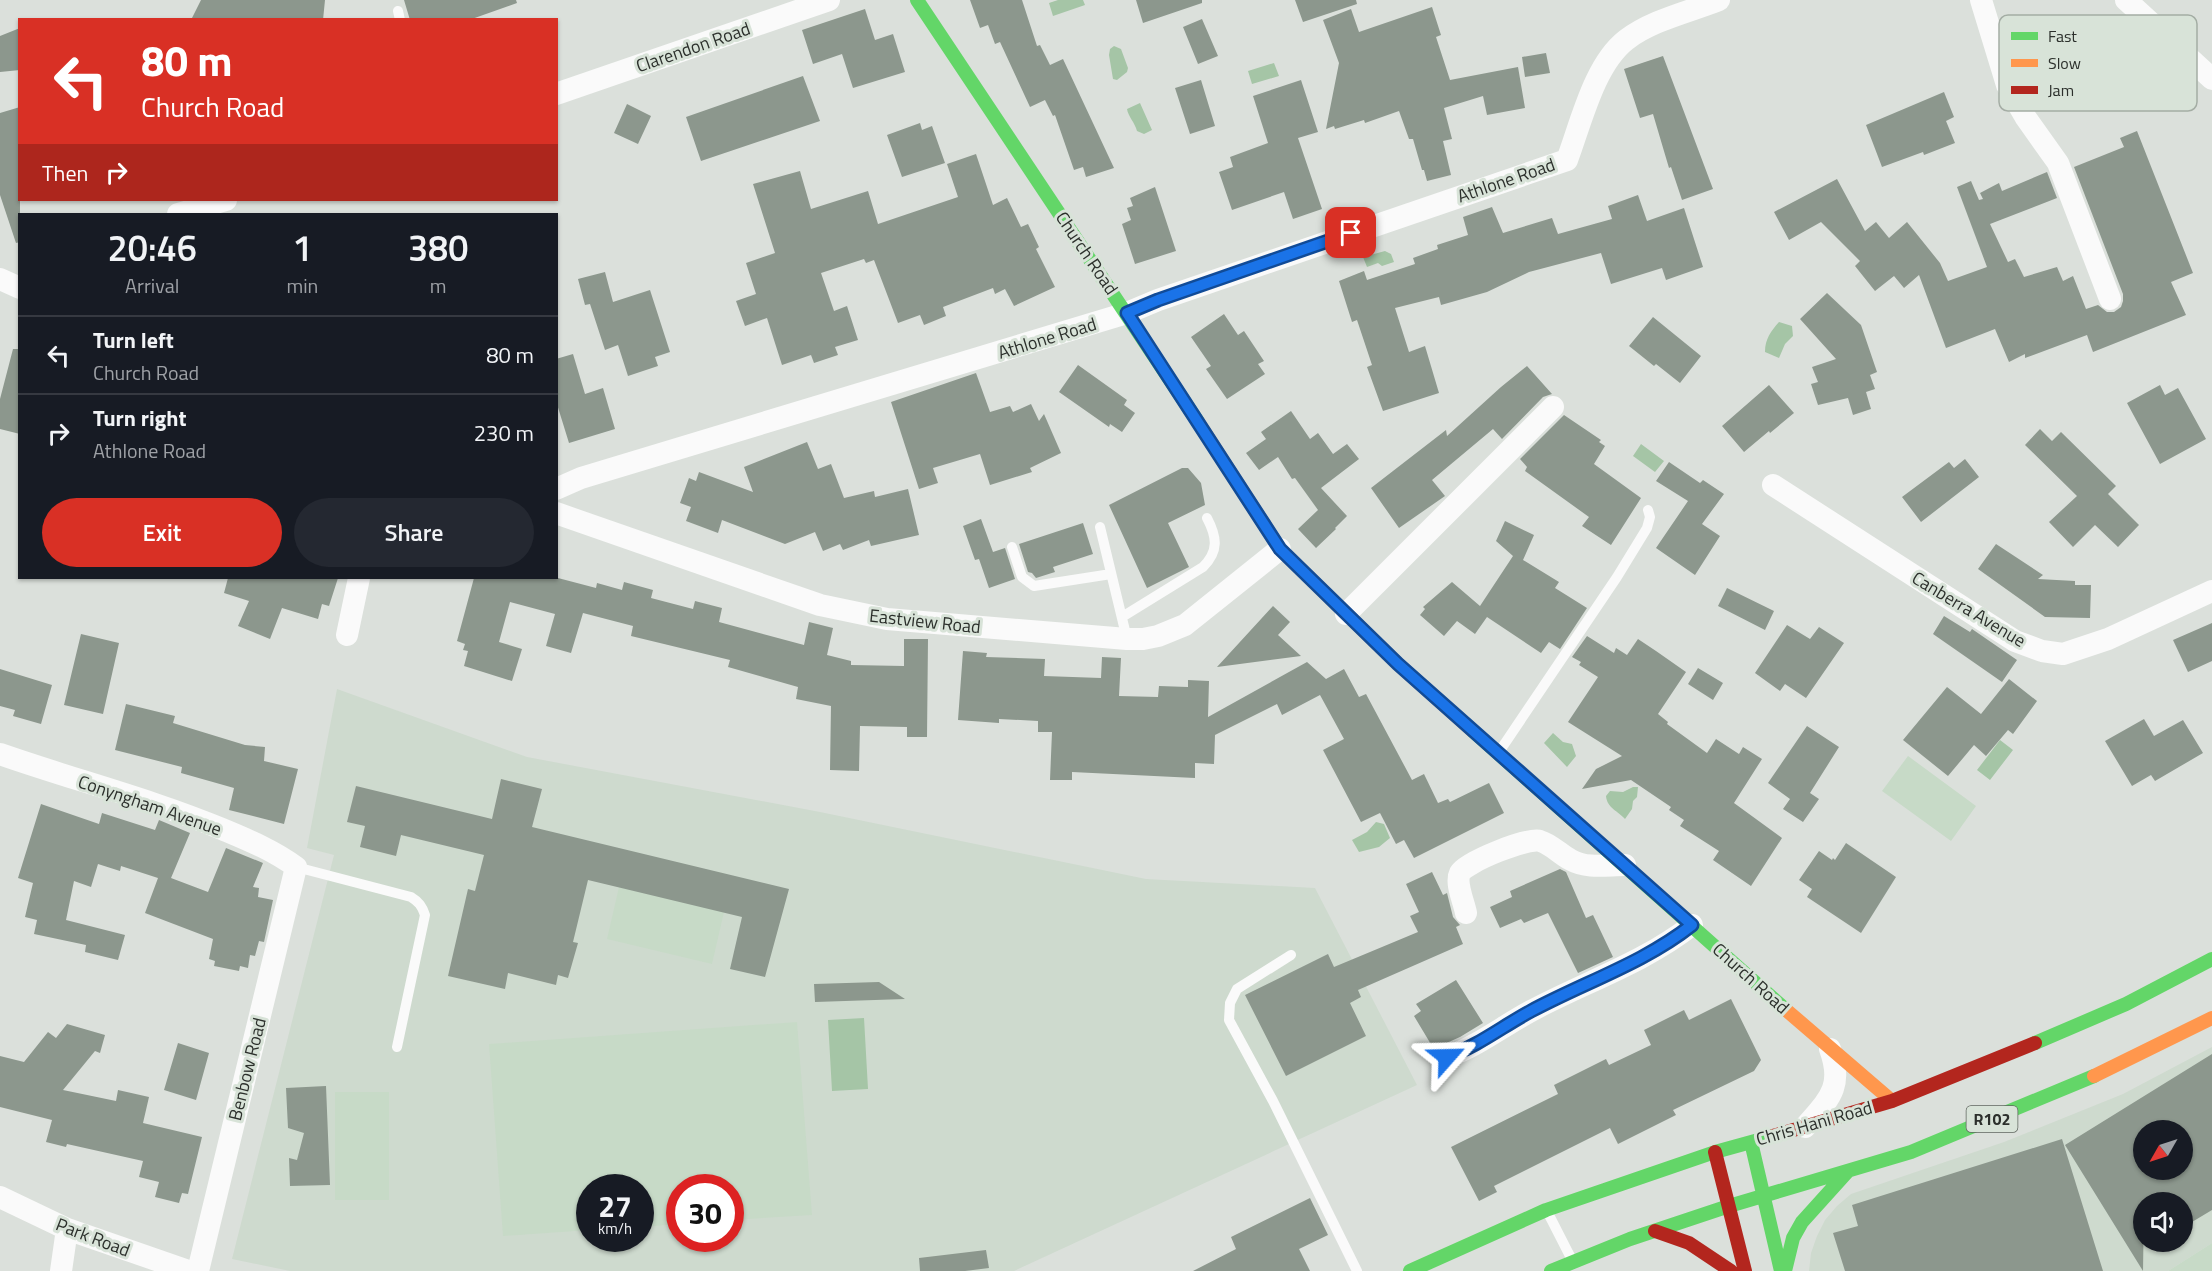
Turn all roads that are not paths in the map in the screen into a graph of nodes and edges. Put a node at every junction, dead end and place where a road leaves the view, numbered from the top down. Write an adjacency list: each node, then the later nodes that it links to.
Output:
1 (829, 0): 10 (street, Clarendon Road)
2 (917, 0): 15 (main road, Church Road)
3 (1719, 0): 15 (street, Athlone Road)
4 (1981, 0): 7 (street)
5 (2126, 0): 6 (street)
6 (2142, 15)
7 (1999, 59)
8 (2197, 65): 9 (street)
9 (2212, 79)
10 (558, 92)
11 (2022, 111): 14 (street)
12 (223, 201): 13 (street)
13 (181, 213)
14 (2110, 299)
15 (1127, 313): 18 (street, Athlone Road); 24 (main road, Church Road)
16 (1553, 407): 28 (street)
17 (1773, 485): 27 (street, Canberra Avenue)
18 (558, 488)
19 (1648, 510): 31 (lane)
20 (558, 514): 29 (street, Eastview Road)
21 (1207, 518): 29 (lane)
22 (1100, 527): 25 (lane)
23 (1012, 547): 25 (lane)
24 (1280, 549): 28 (main road, Church Road); 29 (street, Eastview Road)
25 (1111, 574): 29 (lane)
26 (359, 579): 30 (street)
27 (2212, 591)
28 (1346, 614): 31 (main road, Church Road)
29 (1124, 628)
30 (347, 635)
31 (1499, 753): 33 (main road, Church Road)
32 (0, 754): 34 (street, Conyngham Avenue)
33 (1625, 865): 35 (street); 36 (main road, Church Road)
34 (296, 867): 40 (lane); 57 (street, Benbow Road)
35 (1466, 913)
36 (1692, 925): 41 (main road, Church Road); 42 (street)
37 (1291, 955): 58 (lane)
38 (2212, 959): 43 (main road, Chris Hani Road)
39 (2212, 1018): 47 (main road, R102)
40 (398, 1047)
41 (1830, 1049): 43 (main road, Church Road); 44 (street)
42 (1447, 1057)
43 (1892, 1101): 44 (main road, Chris Hani Road)
44 (1804, 1128): 45 (main road, Chris Hani Road)
45 (1751, 1142): 46 (main road, Chris Hani Road); 48 (main road)
46 (1715, 1152): 50 (main road); 51 (main road, Chris Hani Road)
47 (1848, 1170): 48 (main road, R102); 63 (main road)
48 (1764, 1196): 50 (main road, R102); 63 (main road)
49 (0, 1197): 52 (street, Park Road)
50 (1730, 1206): 53 (main road, R102); 62 (main road)
51 (1546, 1210): 54 (lane); 59 (main road, Chris Hani Road)
52 (67, 1229): 55 (street); 56 (street, Park Road)
53 (1655, 1231): 54 (main road, R102); 61 (main road)
54 (1575, 1267): 60 (main road, R102)
55 (61, 1271)
56 (188, 1271)
57 (198, 1271)
58 (1357, 1271)
59 (1410, 1271)
60 (1551, 1271)
61 (1731, 1271)
62 (1745, 1271)
63 (1783, 1271)

